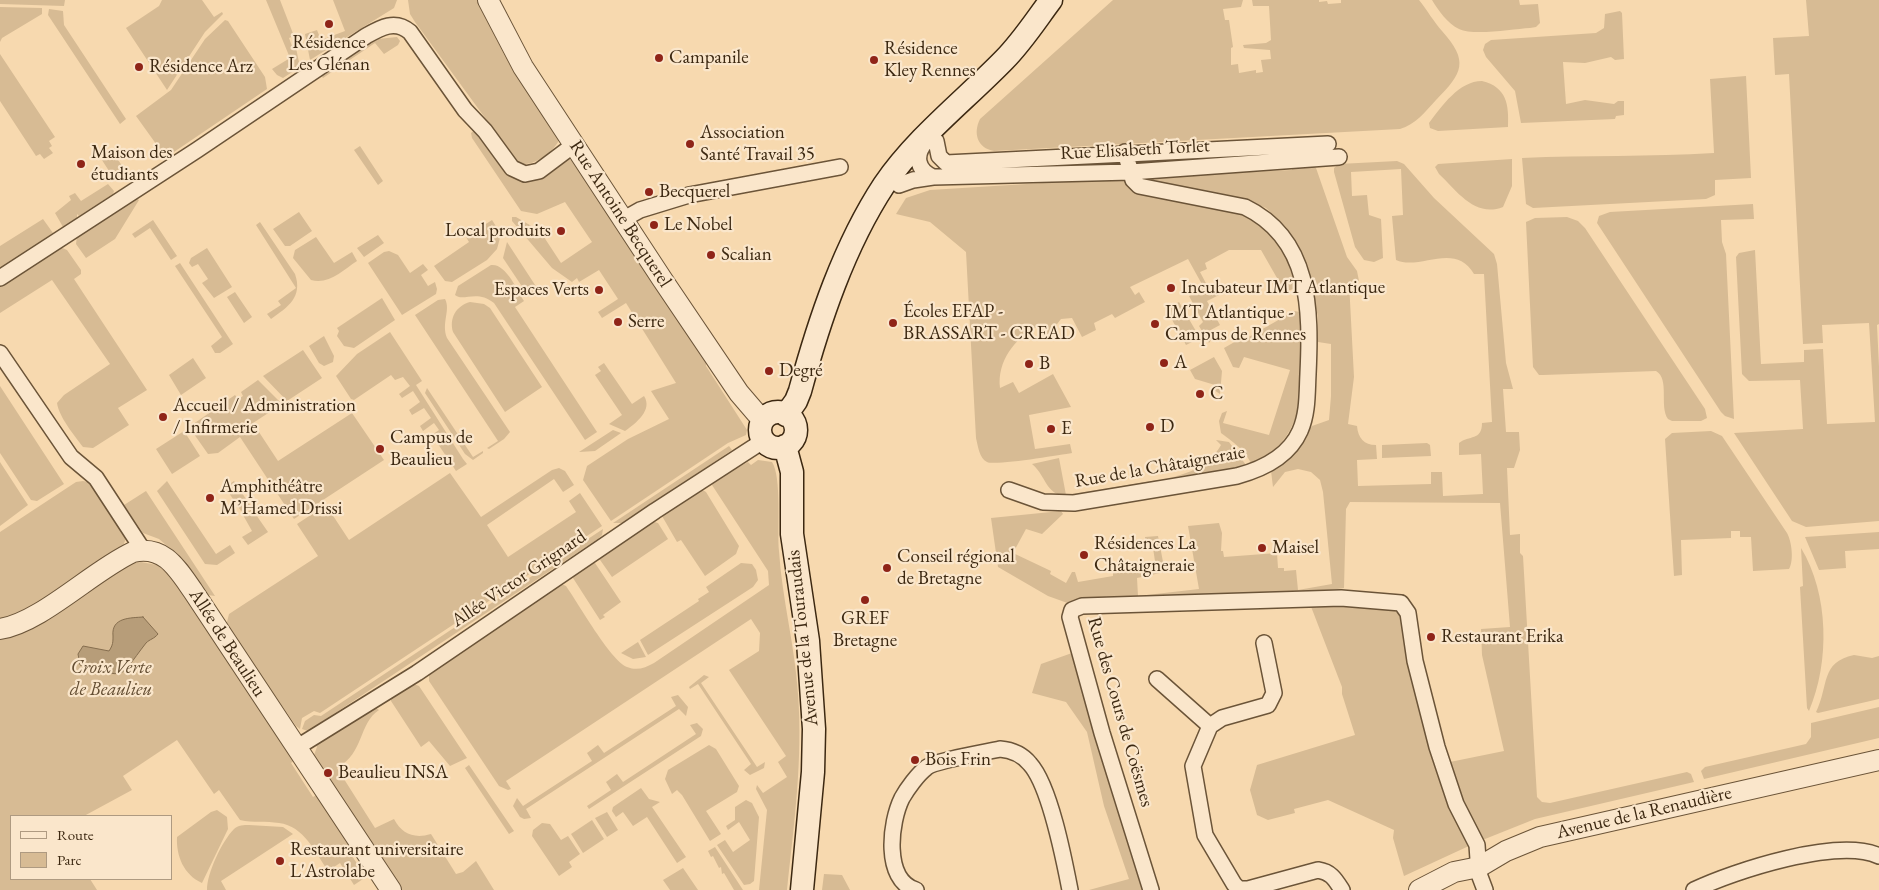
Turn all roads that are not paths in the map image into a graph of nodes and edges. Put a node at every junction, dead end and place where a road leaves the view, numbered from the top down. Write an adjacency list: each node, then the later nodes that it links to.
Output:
1 (488, 0): 5 (street, Rue Antoine Becquerel)
2 (1051, 0): 11 (main road)
3 (1064, 0): 4 (main road)
4 (936, 140): 9 (street); 11 (main road)
5 (575, 144): 14 (street, Rue Antoine Becquerel); 15 (street)
6 (1328, 144): 7 (street, Rue Elisabeth Torlet)
7 (1125, 152): 9 (street, Rue Elisabeth Torlet); 12 (street, Rue de la Châtaigneraie)
8 (1339, 157): 12 (street, Rue Elisabeth Torlet)
9 (946, 163): 11 (street, Rue Elisabeth Torlet)
10 (840, 167): 14 (street)
11 (907, 169): 13 (street); 13 (street, Rue Elisabeth Torlet); 17 (main road)
12 (1131, 172): 13 (street, Rue Elisabeth Torlet); 20 (street, Rue de la Châtaigneraie)
13 (933, 177)
14 (624, 219): 17 (street, Rue Antoine Becquerel)
15 (0, 278)
16 (0, 354): 21 (street)
17 (776, 416): 18 (main road); 19 (main road)
18 (763, 441): 19 (main road); 26 (street, Allée Victor Grignard)
19 (785, 446): 31 (main road, Avenue de la Touraudais)
20 (1009, 490)
21 (143, 550): 22 (street); 26 (street, Allée de Beaulieu)
22 (0, 629)
23 (1264, 643): 25 (street)
24 (1157, 679): 25 (street)
25 (1210, 726): 35 (street)
26 (296, 748): 30 (street, Allée de Beaulieu)
27 (1879, 760): 29 (street, Avenue de la Renaudière)
28 (1879, 856): 39 (street)
29 (1479, 867): 34 (street, Rue des Cours de Coësmes); 37 (street, Avenue de la Renaudière); 38 (street)
30 (391, 890)
31 (802, 890)
32 (916, 890): 33 (street)
33 (1070, 890)
34 (1151, 890)
35 (1239, 890): 36 (street)
36 (1342, 890)
37 (1419, 890)
38 (1485, 890)
39 (1694, 890)

